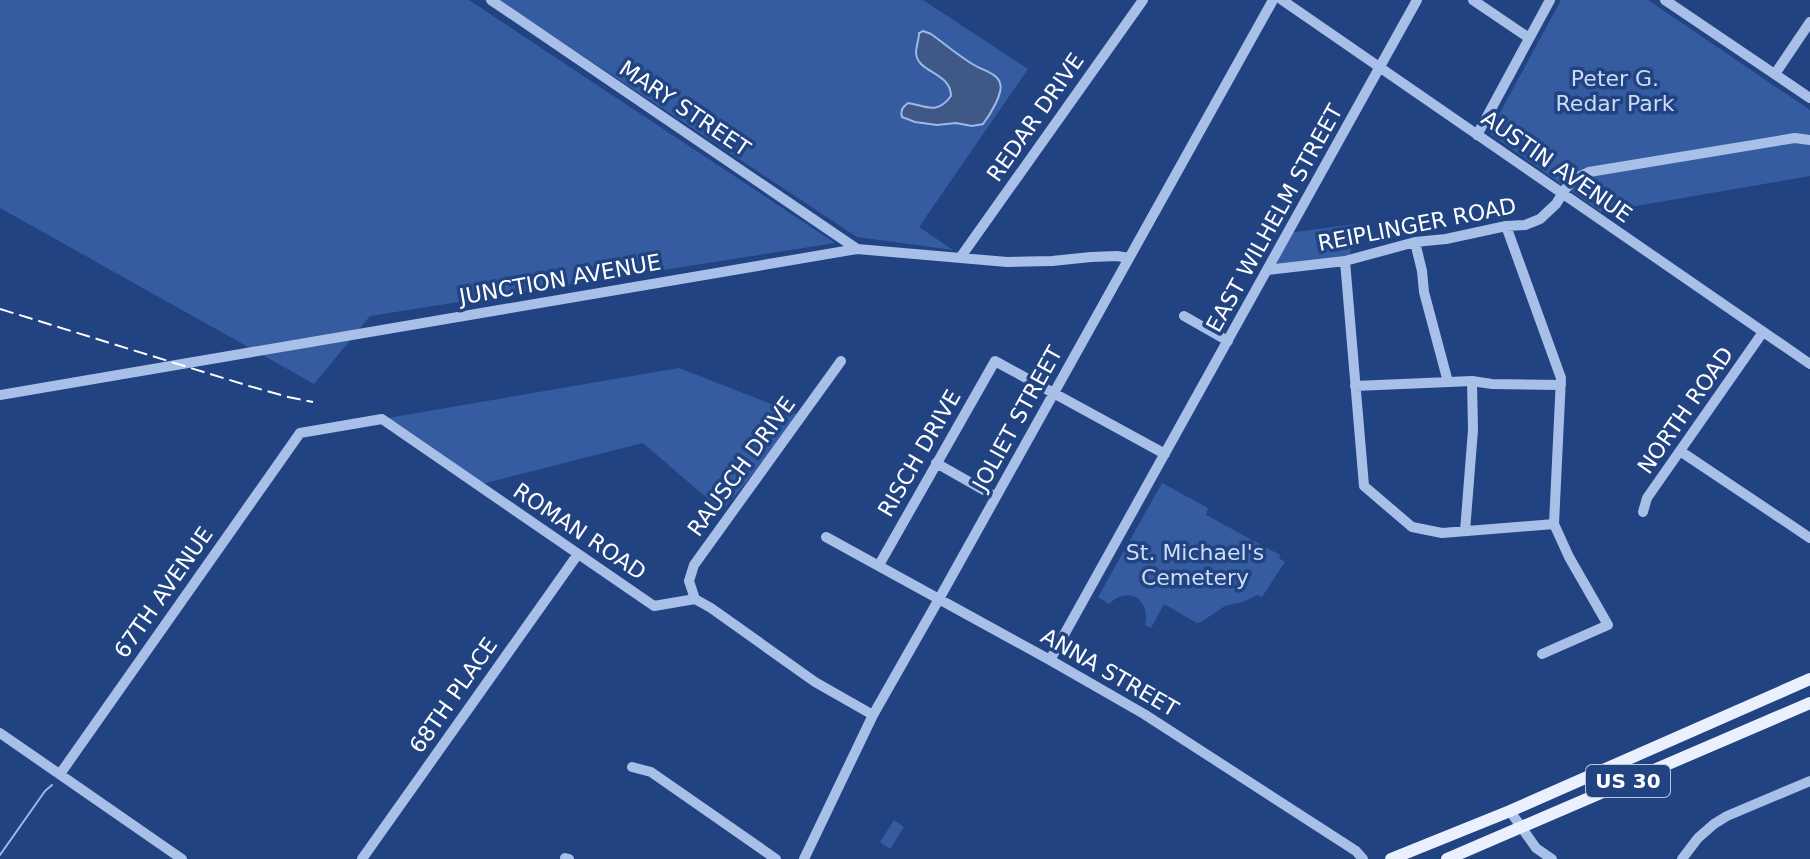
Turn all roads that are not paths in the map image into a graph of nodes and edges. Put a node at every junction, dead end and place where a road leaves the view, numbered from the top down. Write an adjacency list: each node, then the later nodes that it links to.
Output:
1 (491, 0): 20 (street, MARY STREET)
2 (1143, 0): 21 (street, REDAR DRIVE)
3 (1273, 0): 22 (street, JOLIET STREET)
4 (1282, 0): 12 (street, AUSTIN AVENUE)
5 (1417, 0): 12 (street, EAST WILHELM STREET)
6 (1473, 0): 11 (street)
7 (1550, 0): 11 (street)
8 (1665, 0): 9 (street)
9 (1681, 4): 13 (street)
10 (1810, 22): 13 (street)
11 (1529, 38): 15 (street)
12 (1380, 68): 15 (street, AUSTIN AVENUE); 24 (street, EAST WILHELM STREET)
13 (1775, 74): 14 (street)
14 (1810, 98)
15 (1477, 135): 17 (street, AUSTIN AVENUE)
16 (1810, 140): 17 (street)
17 (1562, 194): 18 (street, REIPLINGER ROAD); 26 (street, AUSTIN AVENUE)
18 (1506, 226): 19 (street, REIPLINGER ROAD); 32 (street)
19 (1415, 242): 23 (street, REIPLINGER ROAD); 31 (street)
20 (857, 249): 21 (street, JUNCTION AVENUE); 35 (street, JUNCTION AVENUE)
21 (960, 258): 22 (street, JUNCTION AVENUE)
22 (1129, 258): 34 (street, JOLIET STREET)
23 (1345, 261): 24 (street, REIPLINGER ROAD); 33 (street)
24 (1267, 270): 27 (street, EAST WILHELM STREET)
25 (1184, 316): 27 (street)
26 (1763, 332): 29 (street, AUSTIN AVENUE); 37 (street, NORTH ROAD)
27 (1228, 341): 38 (street, EAST WILHELM STREET)
28 (841, 361): 48 (street, RAUSCH DRIVE)
29 (1810, 364)
30 (1472, 381): 31 (street); 32 (street); 43 (street)
31 (1448, 382): 33 (street)
32 (1561, 385): 42 (street)
33 (1355, 386): 43 (street)
34 (1053, 393): 38 (street); 39 (street, RISCH DRIVE); 40 (street, JOLIET STREET)
35 (0, 395)
36 (300, 433): 46 (street, ROMAN ROAD); 57 (street, 67TH AVENUE)
37 (1680, 451): 41 (street, NORTH ROAD); 45 (street)
38 (1165, 454): 51 (street, EAST WILHELM STREET)
39 (936, 463): 40 (street); 47 (street, RISCH DRIVE)
40 (996, 497): 49 (street, JOLIET STREET)
41 (1643, 512)
42 (1554, 524): 43 (street); 50 (street)
43 (1465, 531)
44 (826, 537): 47 (street, ANNA STREET)
45 (1810, 538)
46 (578, 554): 48 (street, ROMAN ROAD); 62 (street, 68TH PLACE)
47 (879, 565): 49 (street, ANNA STREET)
48 (695, 599): 54 (street)
49 (939, 599): 51 (street, ANNA STREET); 54 (street, JOLIET STREET)
50 (1542, 654)
51 (1050, 660): 65 (street, ANNA STREET)
52 (1810, 679): 59 (main road, US 30)
53 (1810, 703): 60 (main road, US 30)
54 (873, 715): 64 (street, JOLIET STREET)
55 (0, 733): 57 (street)
56 (632, 767): 63 (street)
57 (60, 774): 61 (street)
58 (1810, 781): 69 (street)
59 (1510, 811): 60 (street); 66 (main road, US 30)
60 (1521, 827): 67 (main road, US 30); 68 (street)
61 (182, 859)
62 (362, 859)
63 (776, 859)
64 (804, 859)
65 (1363, 859)
66 (1391, 859)
67 (1447, 859)
68 (1552, 859)
69 (1682, 859)

